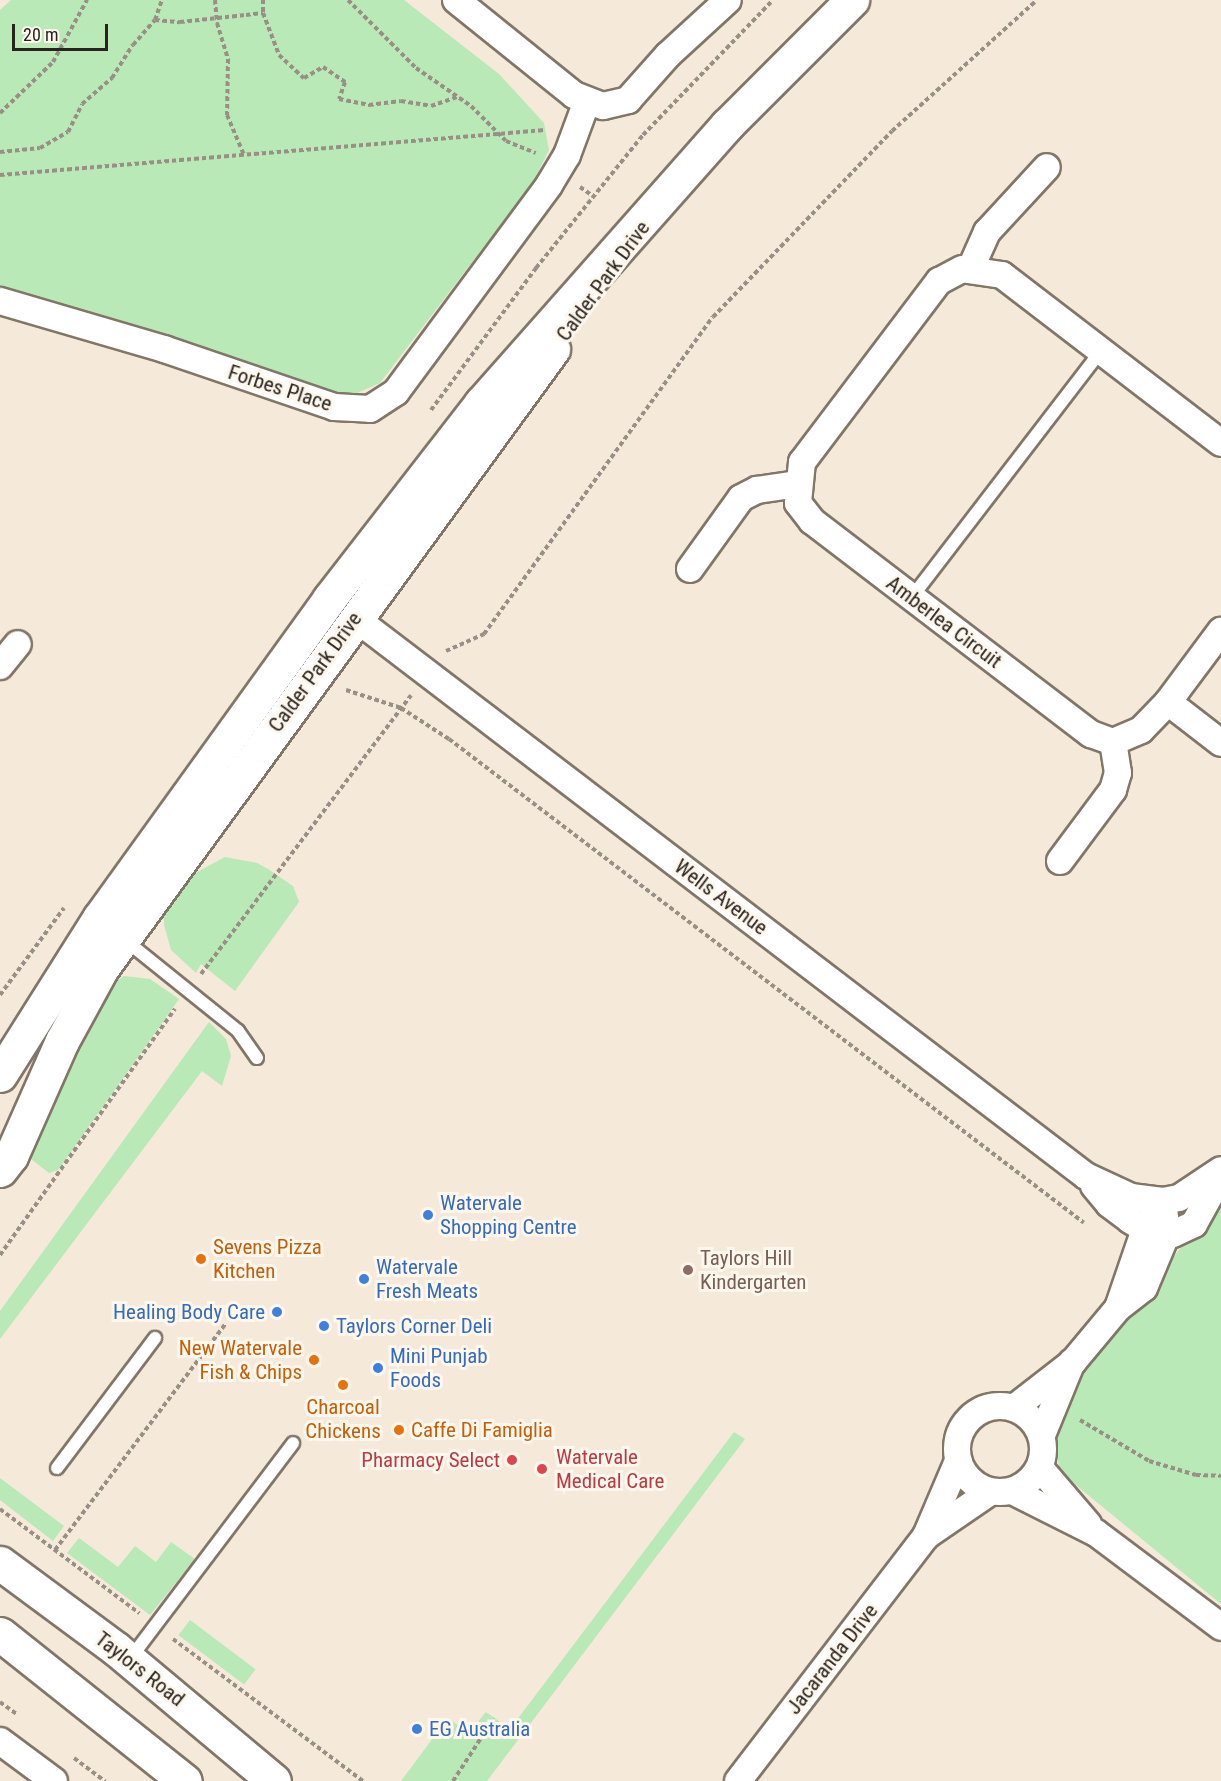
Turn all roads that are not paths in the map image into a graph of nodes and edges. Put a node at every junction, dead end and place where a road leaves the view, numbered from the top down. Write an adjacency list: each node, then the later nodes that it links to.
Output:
1 (456, 0): 4 (street)
2 (728, 0): 4 (street)
3 (852, 0): 13 (street, Calder Park Drive)
4 (587, 101): 7 (street, Forbes Place)
5 (1047, 167): 6 (street)
6 (970, 270): 8 (street); 10 (street)
7 (0, 301)
8 (1101, 351): 9 (street); 12 (lane)
9 (1221, 443)
10 (798, 484): 11 (street); 12 (street, Amberlea Circuit)
11 (690, 569)
12 (912, 597): 18 (street, Amberlea Circuit)
13 (342, 608): 21 (street, Calder Park Drive); 22 (street, Calder Park Drive); 28 (street, Wells Avenue)
14 (1221, 631): 17 (street)
15 (18, 644): 16 (street)
16 (0, 666)
17 (1168, 702): 18 (street); 19 (street)
18 (1113, 742): 20 (street)
19 (1221, 742)
20 (1060, 861)
21 (100, 917): 22 (street); 24 (street, Calder Park Drive)
22 (124, 939): 23 (lane); 25 (street, Calder Park Drive)
23 (257, 1058)
24 (0, 1075)
25 (0, 1170)
26 (1221, 1170): 29 (street)
27 (1221, 1175): 30 (street)
28 (1086, 1176): 29 (street, Wells Avenue); 30 (street, Wells Avenue)
29 (1163, 1202): 30 (street)
30 (1156, 1231): 32 (street)
31 (155, 1338): 37 (lane)
32 (1072, 1362): 33 (street); 34 (street)
33 (1014, 1408): 34 (street); 36 (street)
34 (1042, 1435): 38 (street)
35 (293, 1443): 45 (lane)
36 (958, 1461): 39 (street); 41 (street, Jacaranda Drive)
37 (57, 1468)
38 (1040, 1468): 39 (street); 40 (street)
39 (1001, 1492): 40 (street); 41 (street, Jacaranda Drive)
40 (1096, 1533): 43 (street)
41 (926, 1536): 50 (street, Jacaranda Drive)
42 (0, 1563): 45 (street, Taylors Road)
43 (1221, 1627)
44 (0, 1634): 48 (street)
45 (129, 1660): 49 (street, Taylors Road)
46 (0, 1742): 47 (street)
47 (54, 1781)
48 (185, 1781)
49 (274, 1781)
50 (738, 1781)

